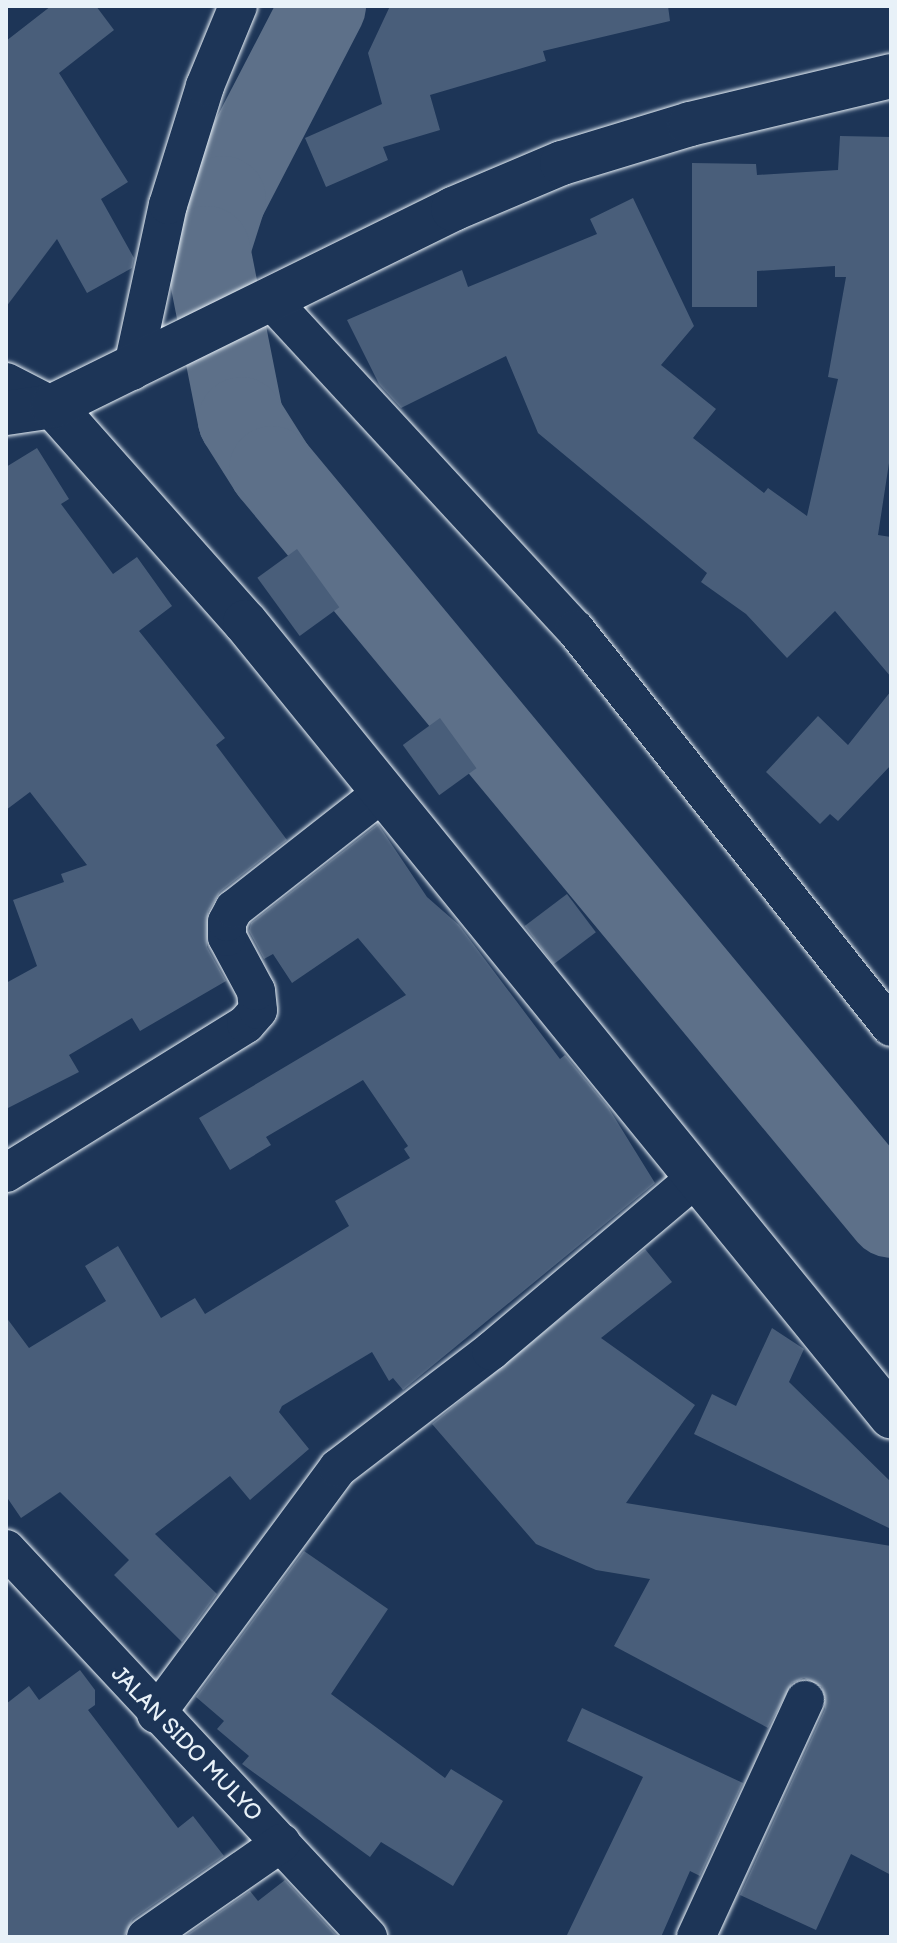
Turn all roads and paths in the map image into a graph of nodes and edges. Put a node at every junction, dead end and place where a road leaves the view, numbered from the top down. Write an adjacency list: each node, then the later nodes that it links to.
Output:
1 (238, 6): 4 (street)
2 (891, 76): 3 (street)
3 (260, 304): 4 (street); 9 (street)
4 (132, 371): 6 (street)
5 (6, 382): 6 (street)
6 (53, 406): 7 (street); 8 (street)
7 (6, 413)
8 (382, 793): 10 (street); 11 (street)
9 (891, 1027)
10 (6, 1173)
11 (697, 1177): 12 (street); 15 (street)
12 (891, 1416)
13 (6, 1549): 15 (street, JALAN SIDO MULYO)
14 (805, 1700): 19 (street)
15 (156, 1714): 16 (street, JALAN SIDO MULYO)
16 (281, 1843): 17 (street); 18 (street, JALAN SIDO MULYO)
17 (146, 1937)
18 (368, 1937)
19 (696, 1937)

